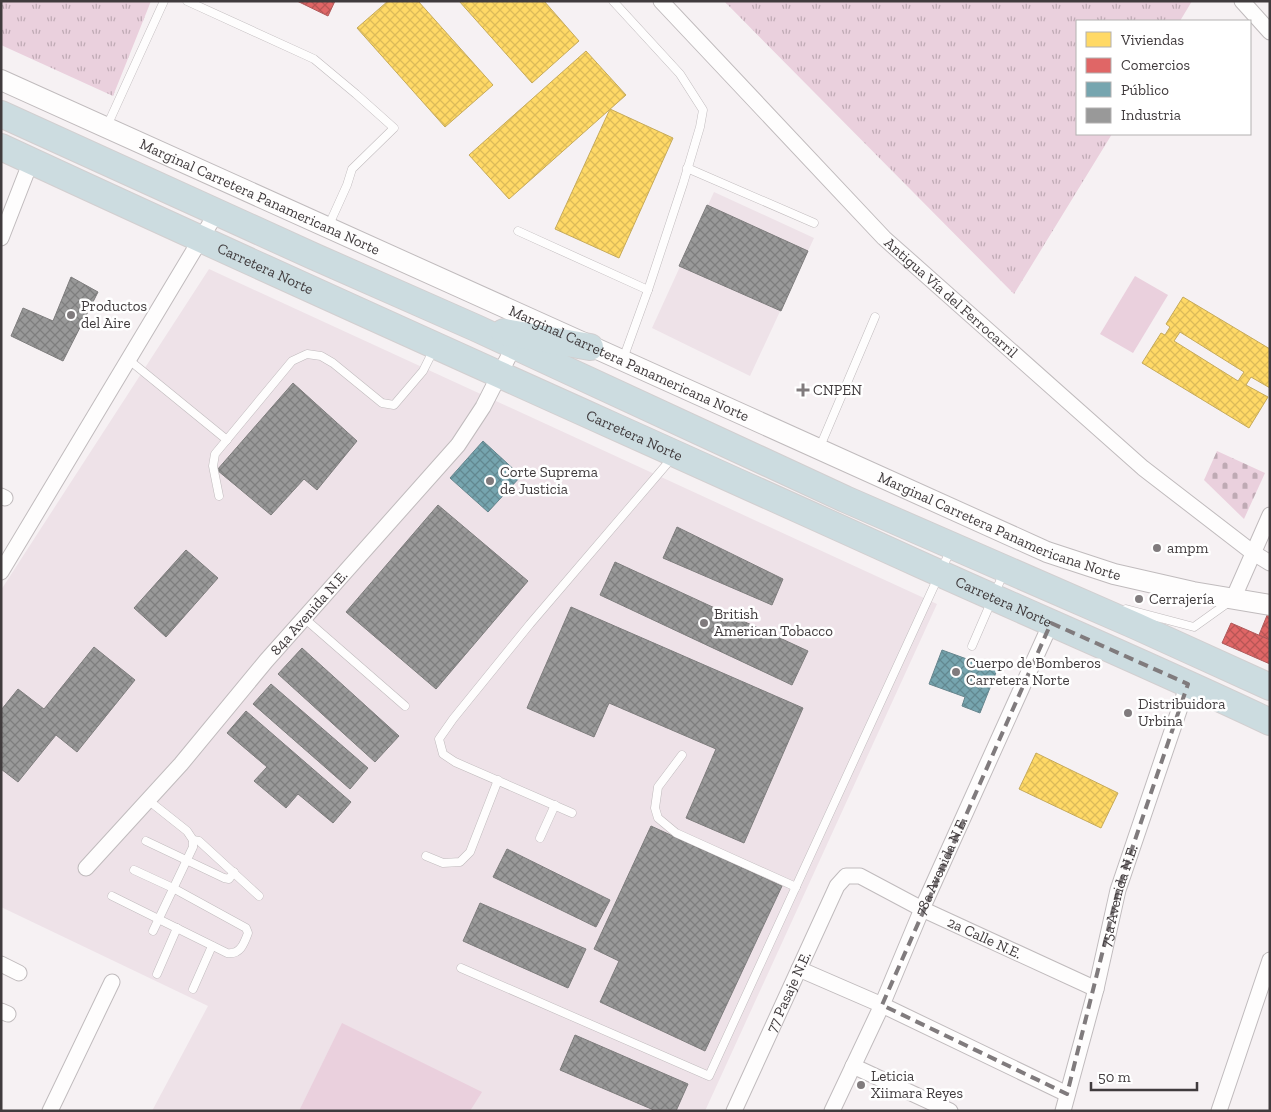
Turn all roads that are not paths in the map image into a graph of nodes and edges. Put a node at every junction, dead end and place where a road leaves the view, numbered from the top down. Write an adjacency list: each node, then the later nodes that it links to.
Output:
1 (164, 1): 9 (lane)
2 (187, 1): 16 (lane)
3 (613, 1): 12 (lane)
4 (661, 1): 35 (street, Antigua Vía del Ferrocarril)
5 (1242, 1): 6 (street)
6 (1270, 32)
7 (1, 80): 9 (street, Marginal Carretera Panamericana Norte)
8 (1, 114): 13 (highway, Carretera Norte)
9 (107, 126): 16 (street, Marginal Carretera Panamericana Norte)
10 (1, 147): 11 (highway, Carretera Norte)
11 (31, 161): 14 (street); 19 (highway, Carretera Norte)
12 (687, 168): 15 (lane); 20 (lane)
13 (217, 212): 19 (street); 22 (highway, Carretera Norte)
14 (4, 219): 18 (street)
15 (814, 223)
16 (328, 227): 25 (street, Marginal Carretera Panamericana Norte)
17 (518, 231): 20 (lane)
18 (1, 238)
19 (200, 240): 24 (highway, Carretera Norte); 26 (street)
20 (648, 290): 27 (lane)
21 (875, 317): 30 (lane)
22 (476, 328): 23 (highway, Carretera Norte); 25 (highway)
23 (514, 346): 28 (street, 84a Avenida N.E.); 34 (highway, Carretera Norte)
24 (434, 347): 28 (highway, Carretera Norte); 29 (lane)
25 (590, 347): 27 (street, Marginal Carretera Panamericana Norte)
26 (129, 360): 29 (lane); 38 (street)
27 (622, 361): 30 (street, Marginal Carretera Panamericana Norte)
28 (499, 376): 31 (highway, Carretera Norte); 46 (street, 84a Avenida N.E.)
29 (227, 440): 32 (lane)
30 (819, 450): 42 (street, Marginal Carretera Panamericana Norte)
31 (676, 454): 39 (highway, Carretera Norte); 54 (lane)
32 (219, 496)
33 (1270, 514): 35 (street)
34 (952, 546): 37 (highway, Carretera Norte); 39 (lane)
35 (1252, 552): 36 (street, Antigua Vía del Ferrocarril); 42 (street)
36 (1270, 563)
37 (1005, 570): 40 (highway, Carretera Norte); 41 (lane)
38 (1, 572)
39 (940, 573): 41 (highway, Carretera Norte); 67 (lane)
40 (1043, 586): 43 (lane); 50 (highway, Carretera Norte)
41 (992, 597): 47 (highway, Carretera Norte); 48 (lane)
42 (1233, 599): 44 (street, Marginal Carretera Panamericana Norte); 45 (lane)
43 (1106, 603)
44 (1270, 605)
45 (1115, 606)
46 (304, 618): 51 (lane); 55 (street, 84a Avenida N.E.)
47 (1051, 623): 49 (highway, Carretera Norte); 71 (street, 78a Avenida N.E.)
48 (972, 646)
49 (1188, 684): 52 (highway, Carretera Norte); 85 (street, 75a Avenida N.E.)
50 (1270, 687)
51 (405, 706)
52 (1270, 722)
53 (682, 755): 67 (lane)
54 (498, 780): 56 (lane); 61 (lane)
55 (148, 800): 59 (lane); 63 (street, 84a Avenida N.E.)
56 (555, 805): 57 (lane); 58 (lane)
57 (572, 813)
58 (540, 838)
59 (193, 840): 62 (lane); 65 (lane)
60 (146, 841): 62 (lane)
61 (426, 856)
62 (187, 860): 65 (lane); 68 (lane)
63 (86, 868)
64 (134, 870): 68 (lane)
65 (234, 872): 70 (lane)
66 (846, 876): 71 (street, 2a Calle N.E.); 79 (street, 77 Pasaje N.E.)
67 (796, 887): 78 (lane)
68 (173, 888): 72 (lane); 75 (lane)
69 (112, 896): 72 (lane)
70 (259, 896)
71 (922, 909): 85 (street, 2a Calle N.E.); 86 (street, 78a Avenida N.E.)
72 (158, 919): 73 (lane); 74 (lane)
73 (176, 928): 75 (lane); 81 (lane)
74 (153, 931)
75 (212, 946): 84 (lane)
76 (1270, 960): 83 (street)
77 (1, 964): 80 (street)
78 (461, 968)
79 (799, 969): 86 (street); 90 (street, 77 Pasaje N.E.)
80 (19, 973)
81 (157, 974)
82 (112, 982): 89 (street)
83 (1266, 982): 94 (street)
84 (192, 989)
85 (1096, 989): 88 (street, 75a Avenida N.E.)
86 (882, 1005): 87 (street, 78a Avenida N.E.); 88 (street)
87 (854, 1066): 91 (street, 78a Avenida N.E.); 92 (street)
88 (1067, 1094): 93 (street, 75a Avenida N.E.)
89 (50, 1111)
90 (734, 1111)
91 (832, 1111)
92 (950, 1111)
93 (1063, 1111)
94 (1219, 1111)

